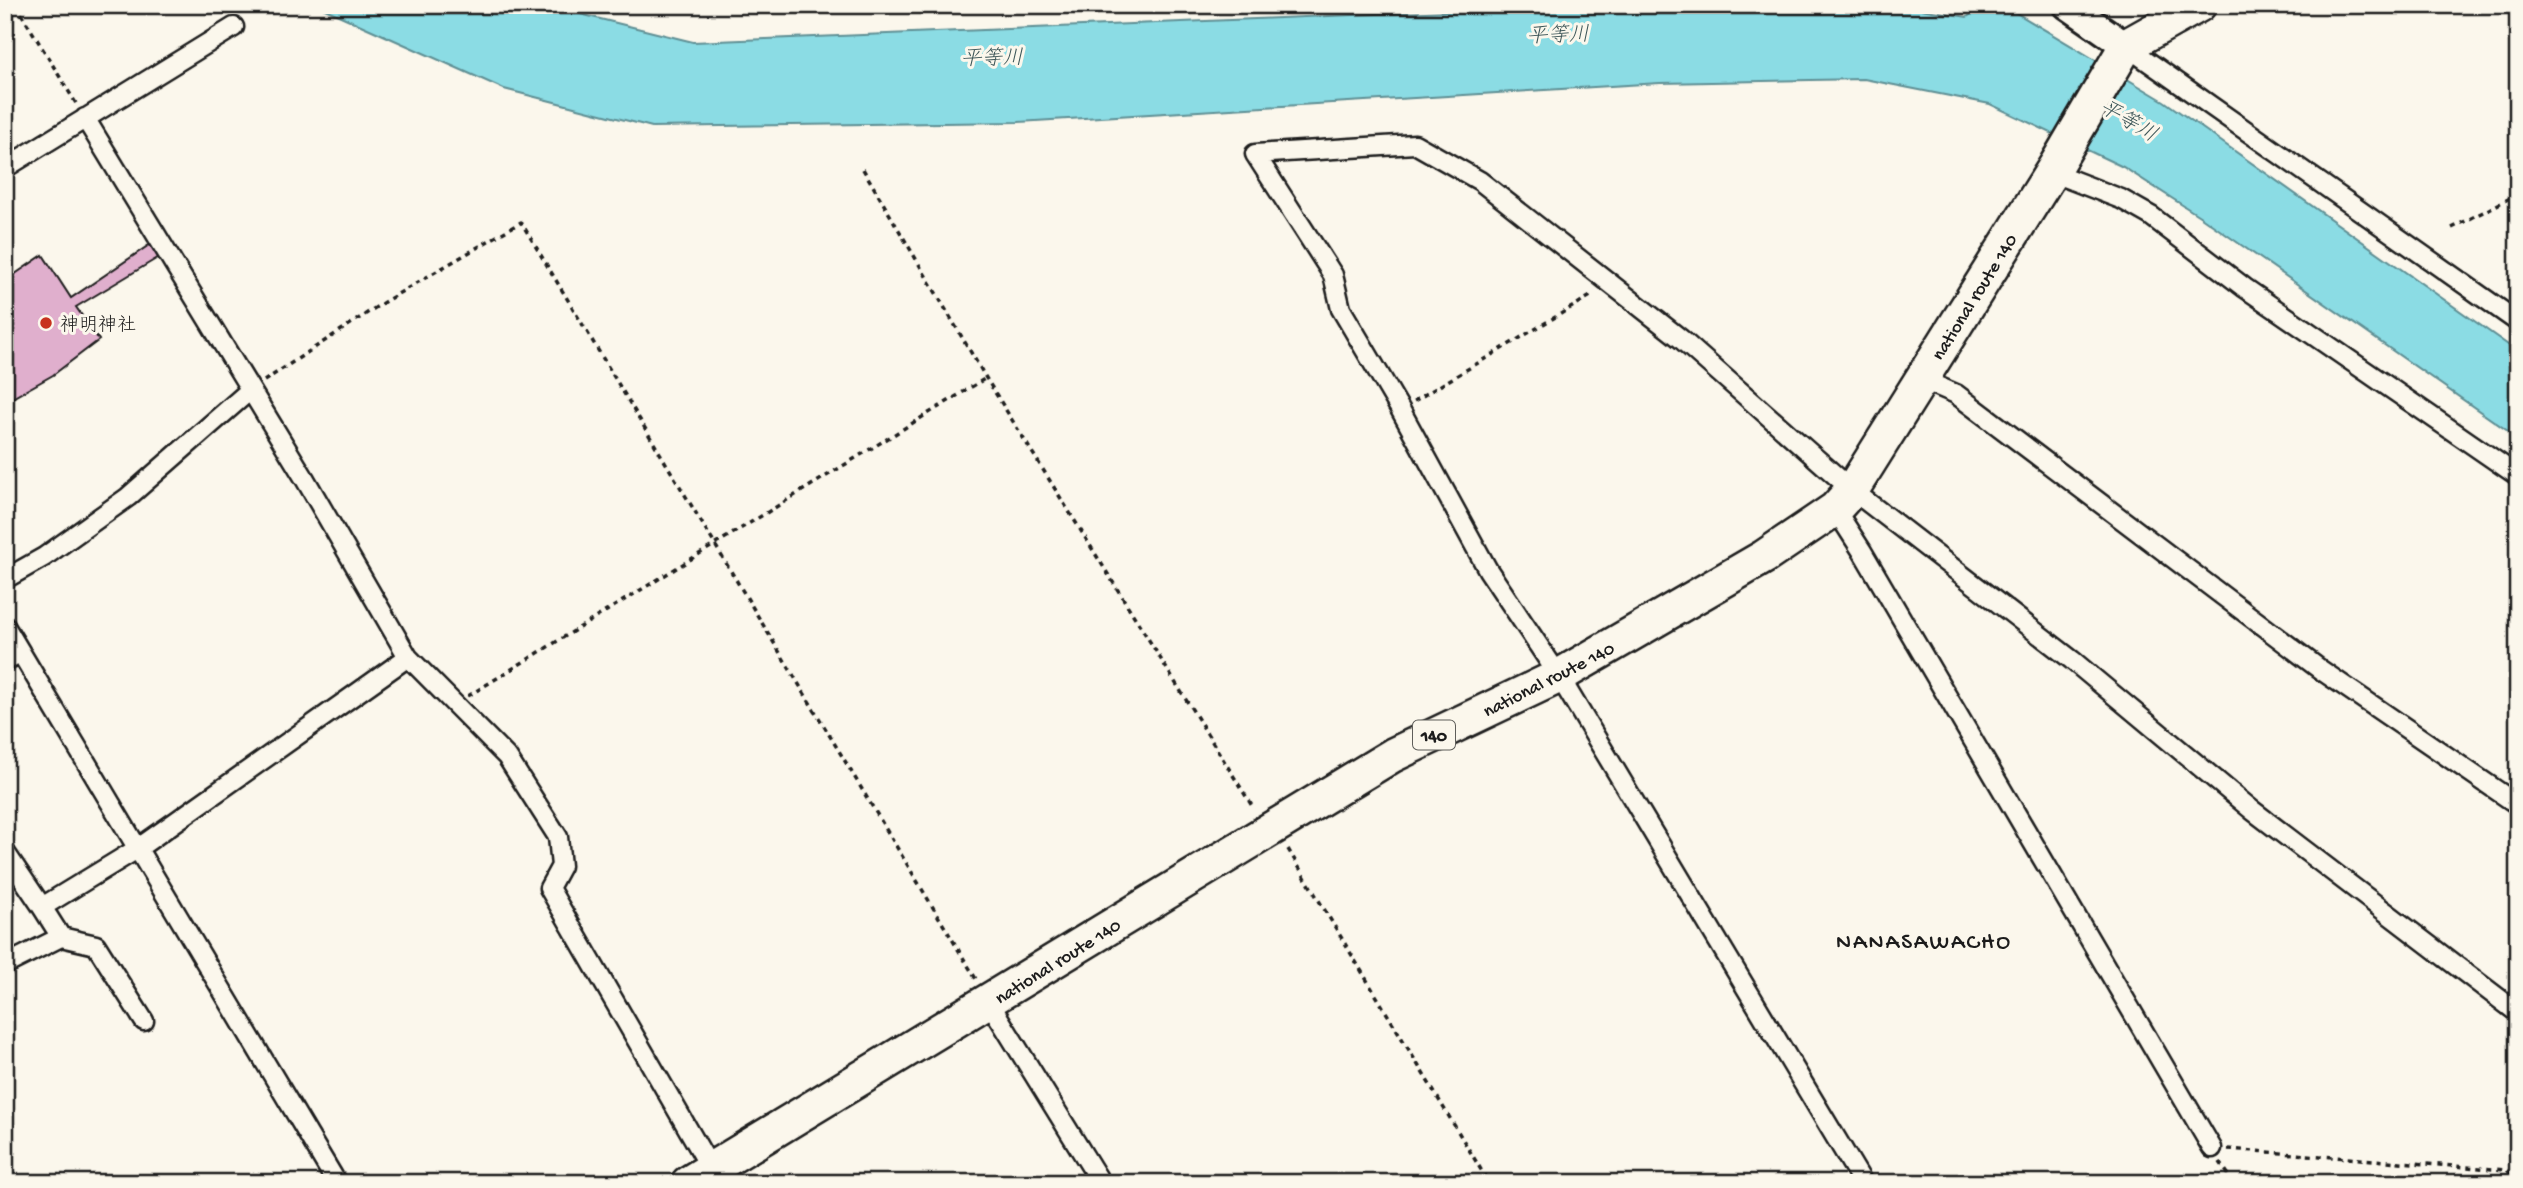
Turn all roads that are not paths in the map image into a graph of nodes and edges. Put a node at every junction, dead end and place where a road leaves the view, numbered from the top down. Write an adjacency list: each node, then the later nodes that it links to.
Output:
1 (2067, 5): 4 (street)
2 (2199, 5): 4 (highway)
3 (234, 27): 5 (street)
4 (2124, 50): 7 (highway, national route 140 / 140); 8 (street)
5 (85, 118): 6 (street); 10 (street)
6 (5, 168)
7 (2054, 169): 9 (highway, national route 140 / 140); 11 (street)
8 (2518, 322)
9 (1921, 379): 12 (highway, national route 140 / 140); 19 (street)
10 (249, 391): 13 (street); 16 (street)
11 (2518, 476)
12 (1844, 499): 18 (highway, national route 140 / 140); 18 (street); 26 (street); 28 (street)
13 (5, 579)
14 (5, 626): 15 (street)
15 (20, 651): 17 (street); 20 (street)
16 (408, 657): 20 (street); 29 (street)
17 (5, 662)
18 (1559, 676): 25 (highway, national route 140 / 140); 32 (street)
19 (2518, 805)
20 (137, 849): 22 (street); 30 (street)
21 (5, 852): 22 (street)
22 (42, 907): 23 (street)
23 (61, 937): 24 (street); 27 (street)
24 (5, 965)
25 (989, 1002): 29 (highway, national route 140 / 140); 31 (street)
26 (2518, 1013)
27 (144, 1021)
28 (2211, 1148)
29 (706, 1178)
30 (337, 1183)
31 (1101, 1183)
32 (1863, 1183)

